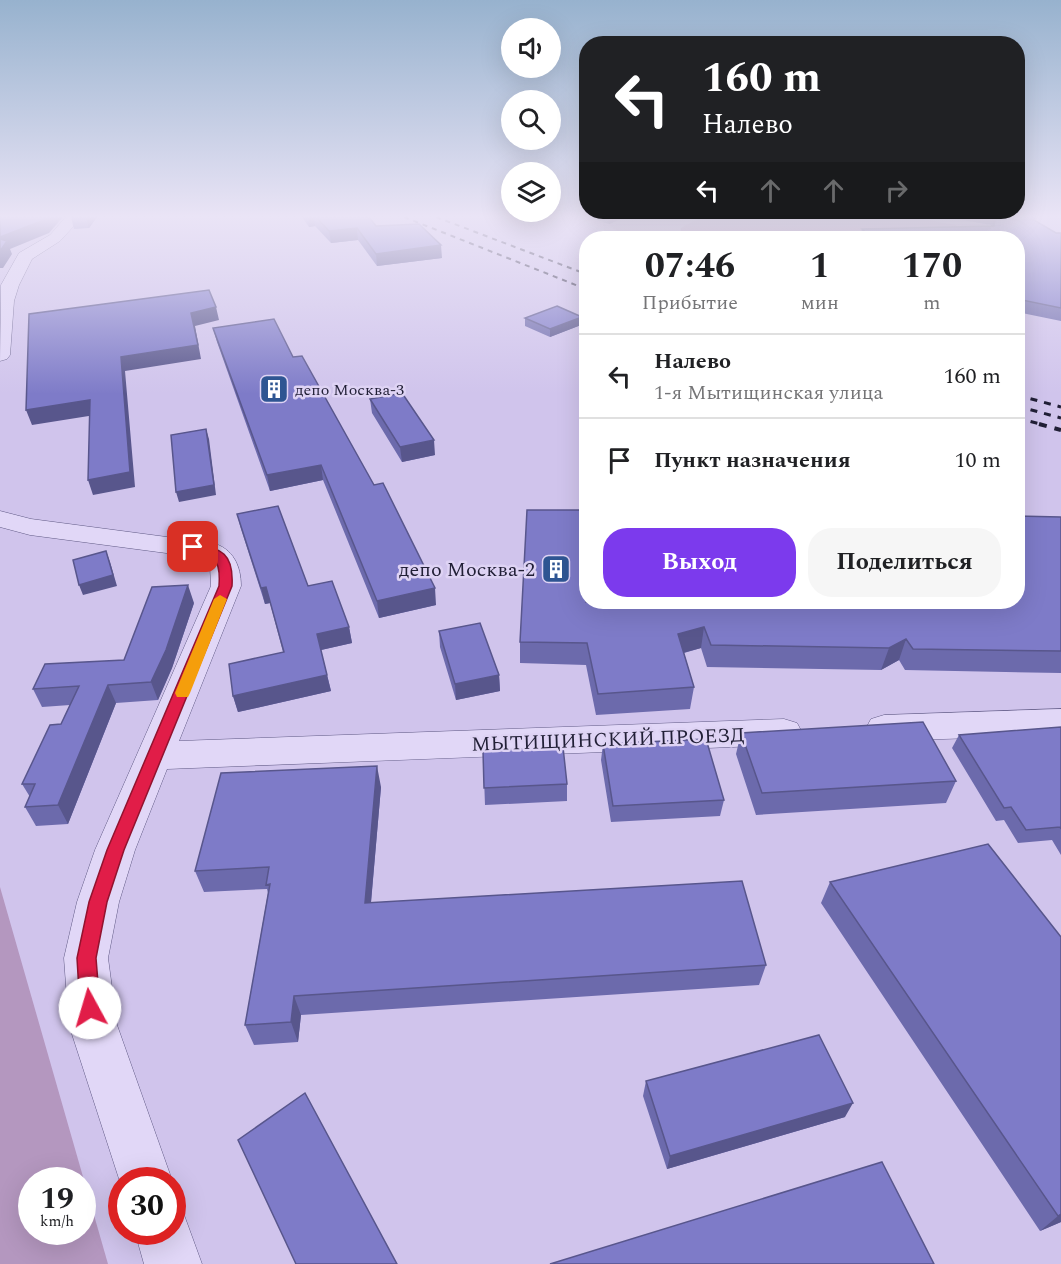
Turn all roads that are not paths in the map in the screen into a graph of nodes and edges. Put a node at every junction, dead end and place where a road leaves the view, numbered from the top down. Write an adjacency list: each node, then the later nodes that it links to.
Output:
1 (15, 276): 2 (street)
2 (0, 354)
3 (0, 519): 7 (street)
4 (1061, 722): 5 (street)
5 (846, 730)
6 (811, 731): 7 (street, МЫТИЩИНСКИЙ ПРОЕЗД)
7 (155, 756): 8 (street)
8 (141, 1167)
9 (166, 1245): 10 (street)
10 (173, 1264)

